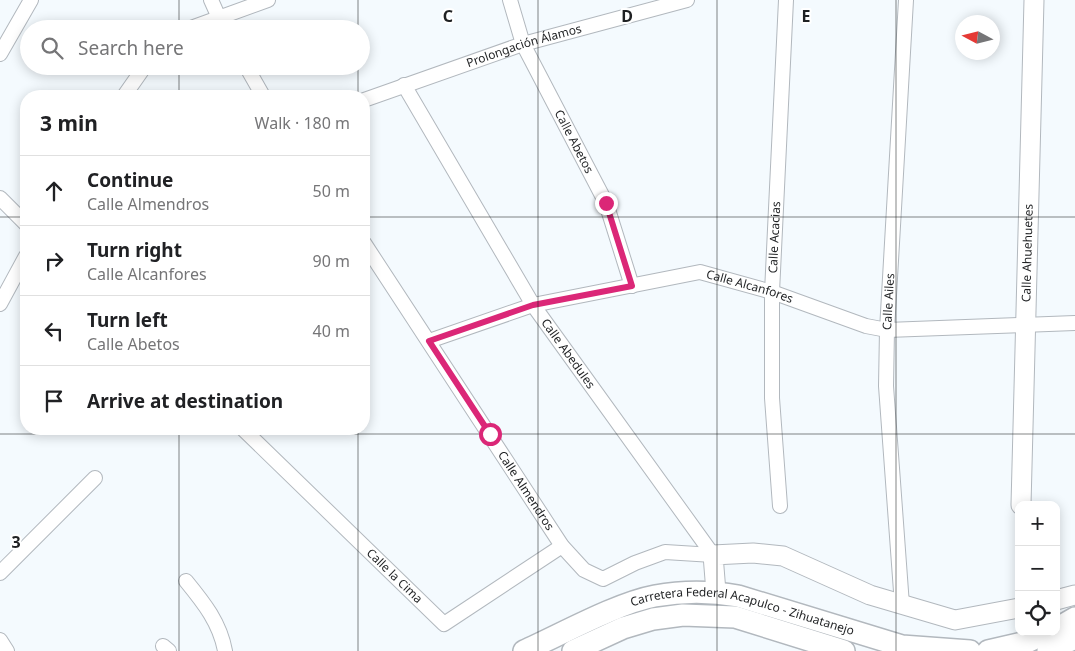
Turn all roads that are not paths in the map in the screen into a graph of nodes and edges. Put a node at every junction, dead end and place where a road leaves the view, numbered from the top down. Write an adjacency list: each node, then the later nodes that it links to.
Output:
1 (31, 0): 12 (street)
2 (211, 0): 9 (street)
3 (268, 0): 10 (street)
4 (510, 0): 11 (street, Calle Abetos)
5 (687, 0): 11 (street, Prolongación Álamos)
6 (786, 0): 24 (street, Calle Acacias)
7 (906, 0): 29 (street, Calle Ailes)
8 (1034, 0): 28 (main road, Calle Ahuehuetes)
9 (220, 20)
10 (227, 20)
11 (523, 44): 15 (street, Prolongación Álamos); 23 (street, Calle Abetos)
12 (0, 54)
13 (139, 75): 16 (street)
14 (251, 75): 17 (street)
15 (404, 85): 18 (street, Prolongación Álamos); 26 (street, Calle Abedules)
16 (128, 90)
17 (260, 90)
18 (370, 98)
19 (0, 198): 20 (street)
20 (20, 218)
21 (370, 252): 30 (street, Calle Almendros)
22 (20, 267): 25 (street)
23 (632, 286): 24 (street, Calle Alcanfores); 26 (street, Calle Alcanfores)
24 (772, 292): 29 (street, Calle Alcanfores); 34 (street, Calle Acacias)
25 (0, 304)
26 (533, 305): 30 (street, Calle Alcanfores); 36 (street, Calle Abedules)
27 (1075, 323): 28 (street, Calle Alcanfores)
28 (1025, 324): 29 (street, Calle Alcanfores); 33 (main road, Calle Ahuehuetes)
29 (887, 330): 42 (street, Calle Ailes)
30 (429, 341): 35 (street, Calle Almendros)
31 (249, 435): 35 (street, Calle la Cima)
32 (95, 478): 37 (street)
33 (1021, 501)
34 (780, 506)
35 (562, 546): 36 (street, Calle Almendros)
36 (713, 555): 39 (main road); 42 (main road)
37 (0, 573)
38 (186, 581): 50 (street)
39 (716, 592): 51 (main road, Carretera Federal Acapulco - Zihuatanejo); 54 (main road, Carretera Federal Acapulco - Zihuatanejo)
40 (1075, 595): 41 (main road)
41 (1060, 599)
42 (902, 605): 43 (main road)
43 (1015, 609)
44 (1075, 618): 45 (main road)
45 (1060, 626)
46 (1040, 636): 55 (main road)
47 (1075, 638): 56 (main road)
48 (0, 640): 49 (street)
49 (7, 651)
50 (225, 651)
51 (524, 651)
52 (573, 651): 53 (main road, Carretera Federal Acapulco - Zihuatanejo)
53 (844, 651)
54 (970, 651)
55 (988, 651)
56 (1048, 651)

